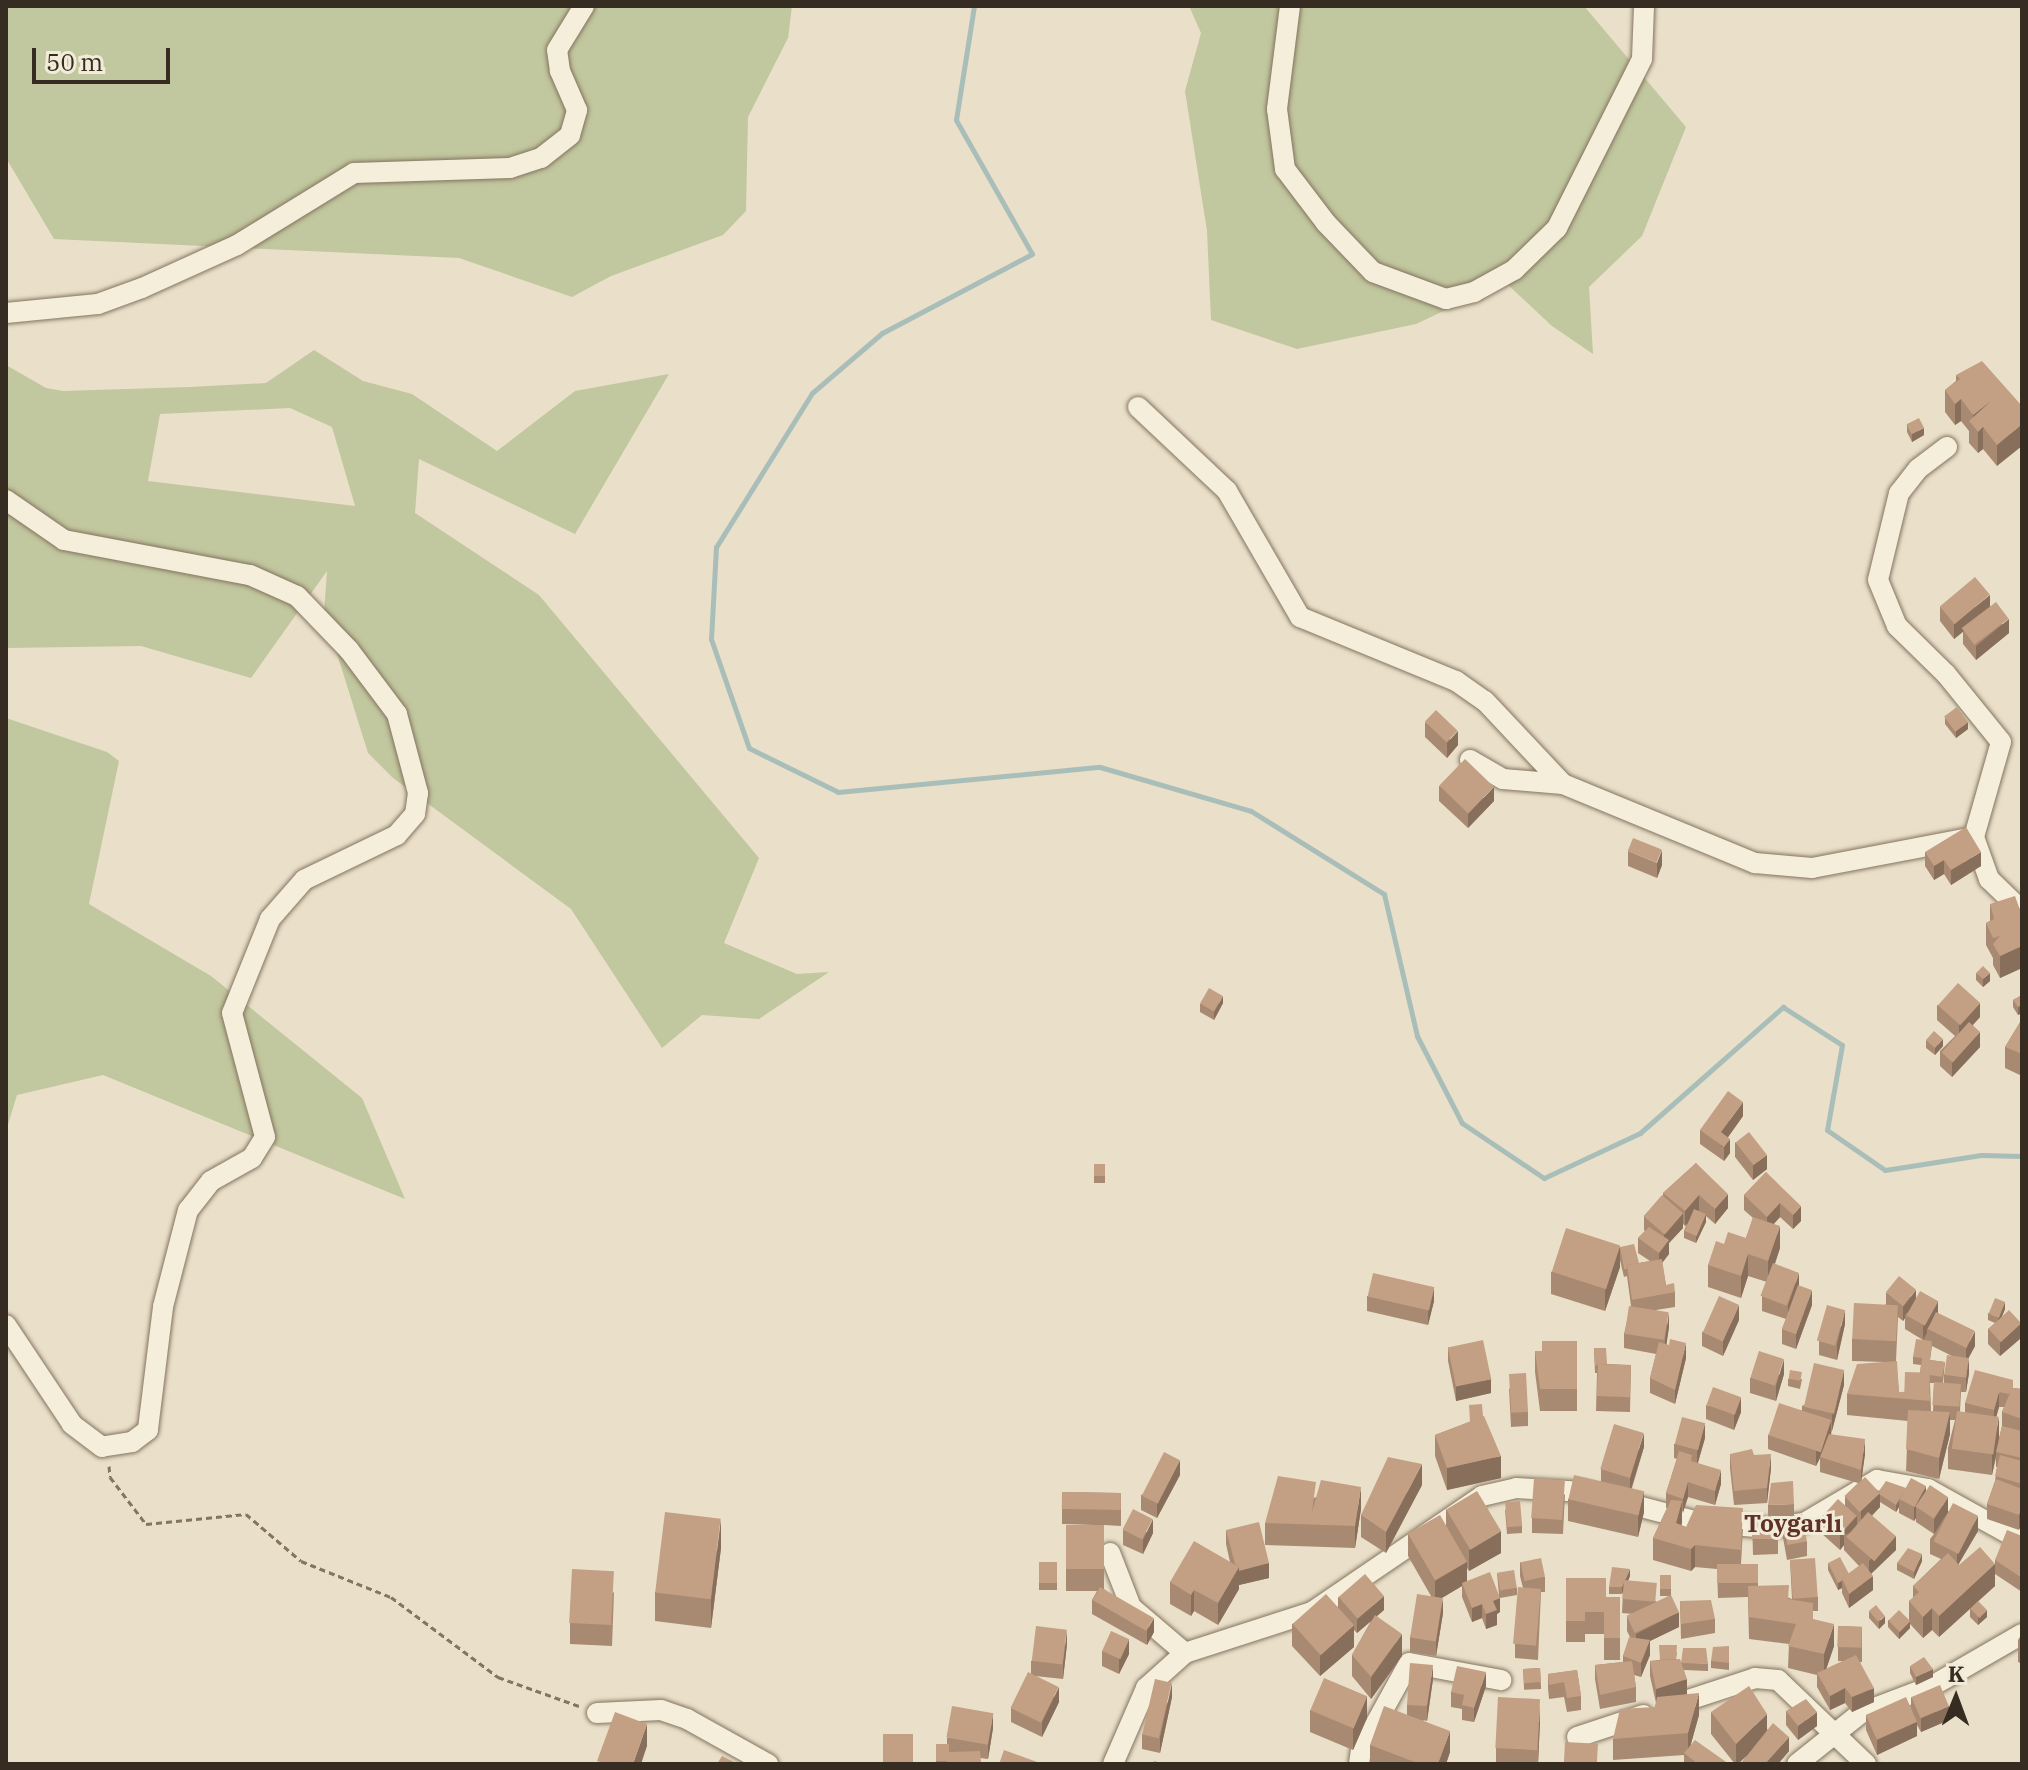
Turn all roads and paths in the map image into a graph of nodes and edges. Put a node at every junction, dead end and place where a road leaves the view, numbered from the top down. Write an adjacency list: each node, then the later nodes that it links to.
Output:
1 (584, 6): 4 (street)
2 (1290, 6): 3 (street)
3 (1644, 6)
4 (6, 313)
5 (1138, 407): 9 (street)
6 (1947, 447): 10 (street)
7 (6, 500): 13 (street)
8 (1470, 760): 9 (street)
9 (1563, 784): 10 (street)
10 (1974, 837): 11 (street)
11 (2022, 911)
12 (6, 1325): 13 (street)
13 (108, 1446): 19 (path)
14 (2022, 1541): 17 (street)
15 (1110, 1553): 17 (street)
16 (2022, 1634): 20 (street)
17 (1185, 1653): 23 (street)
18 (1501, 1680): 24 (street)
19 (597, 1713): 22 (street)
20 (1835, 1735): 21 (street); 25 (street); 26 (street)
21 (1577, 1737)
22 (768, 1764)
23 (1113, 1764)
24 (1359, 1764)
25 (1797, 1764)
26 (1866, 1764)

